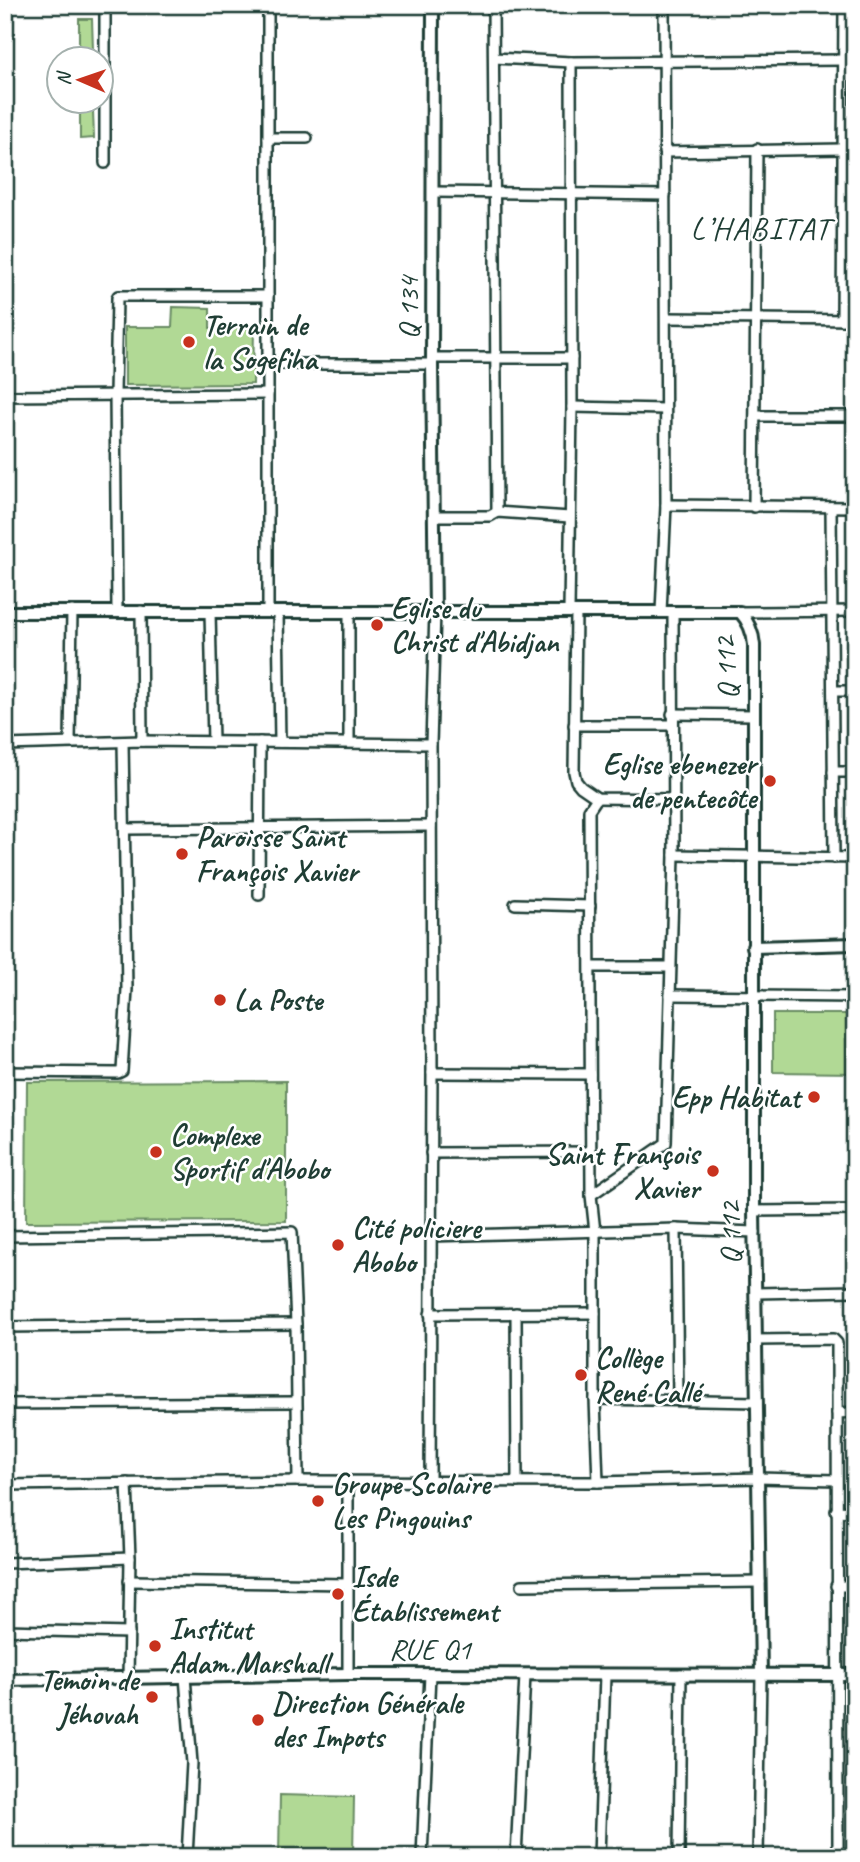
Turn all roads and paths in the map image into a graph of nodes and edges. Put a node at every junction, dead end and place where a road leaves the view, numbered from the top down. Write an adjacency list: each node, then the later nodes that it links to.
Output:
1 (105, 5): 16 (street)
2 (268, 5): 11 (street)
3 (433, 5): 18 (street, Q 134)
4 (492, 5): 7 (street)
5 (664, 5): 10 (street)
6 (844, 5): 8 (street)
7 (494, 58): 9 (street); 17 (street)
8 (844, 60): 10 (street); 14 (street)
9 (571, 62): 10 (street); 19 (street)
10 (665, 62): 15 (street)
11 (268, 138): 12 (street); 21 (street)
12 (307, 138)
13 (757, 149): 14 (street); 15 (street); 23 (street)
14 (843, 149): 24 (street)
15 (664, 152): 20 (street)
16 (105, 163)
17 (495, 191): 18 (street); 19 (street); 26 (street)
18 (433, 192): 28 (street, Q 134)
19 (571, 194): 20 (street); 27 (street)
20 (665, 195): 22 (street)
21 (268, 296): 29 (street); 30 (street)
22 (666, 318): 23 (street); 34 (street)
23 (756, 319): 24 (street); 35 (street)
24 (842, 320): 25 (street)
25 (855, 320)
26 (496, 358): 27 (street); 28 (street); 41 (street)
27 (572, 358): 33 (street)
28 (432, 361): 29 (street); 42 (street, Q 134)
29 (268, 364): 31 (street)
30 (115, 394): 31 (street); 32 (street); 51 (street)
31 (268, 394): 53 (street)
32 (5, 396)
33 (572, 407): 34 (street); 43 (street)
34 (665, 409): 37 (street)
35 (755, 416): 36 (street); 38 (street)
36 (855, 416)
37 (666, 505): 38 (street); 55 (street)
38 (754, 507): 39 (street)
39 (831, 507): 40 (street); 48 (street)
40 (855, 507)
41 (497, 512): 42 (street); 43 (street)
42 (434, 516): 46 (street, Q 134)
43 (570, 517): 47 (street)
44 (72, 611): 50 (street); 51 (street); 66 (street)
45 (141, 611): 51 (street); 52 (street); 64 (street)
46 (435, 611): 47 (street); 54 (street); 71 (street)
47 (573, 611): 55 (street); 62 (street)
48 (830, 611): 49 (street); 57 (street); 58 (street)
49 (855, 611)
50 (5, 612)
51 (117, 612)
52 (210, 612): 53 (street); 68 (street)
53 (273, 612): 54 (street); 69 (street)
54 (349, 612): 70 (street)
55 (661, 612): 56 (street)
56 (673, 612): 57 (street); 60 (street)
57 (740, 612): 61 (street, Q 112)
58 (833, 691): 59 (street); 73 (street)
59 (855, 691)
60 (672, 713): 61 (street); 63 (street)
61 (754, 715): 81 (street, Q 112)
62 (574, 725): 63 (street); 75 (street)
63 (672, 725): 76 (street)
64 (142, 741): 67 (street); 68 (street)
65 (260, 741): 68 (street); 69 (street); 78 (street)
66 (70, 742): 67 (street); 72 (street)
67 (123, 742): 79 (street)
68 (213, 742)
69 (280, 742): 70 (street)
70 (349, 743): 71 (street)
71 (430, 744): 77 (street)
72 (5, 745)
73 (833, 772): 74 (street); 83 (street)
74 (855, 772)
75 (597, 799): 76 (street); 86 (street)
76 (673, 799): 80 (street)
77 (431, 826): 78 (street); 95 (street)
78 (259, 828): 79 (street); 84 (street)
79 (126, 829): 94 (street)
80 (674, 855): 81 (street); 90 (street)
81 (754, 855): 83 (street); 88 (street, Q 112)
82 (855, 858): 83 (street)
83 (834, 859)
84 (259, 895)
85 (515, 904): 86 (street)
86 (590, 906): 89 (street)
87 (855, 944): 88 (street)
88 (753, 947): 92 (street, Q 112)
89 (590, 967): 90 (street); 96 (street)
90 (669, 967): 91 (street)
91 (670, 995): 92 (street); 99 (street)
92 (753, 996): 93 (street); 101 (street, Q 112)
93 (855, 997)
94 (5, 1072)
95 (432, 1073): 96 (street); 97 (street)
96 (590, 1074): 98 (street)
97 (431, 1153): 98 (street); 106 (street)
98 (592, 1153): 99 (street)
99 (592, 1195): 103 (street)
100 (855, 1210): 101 (street)
101 (754, 1212): 104 (street, Q 112)
102 (676, 1229): 103 (street); 104 (street); 116 (street)
103 (595, 1232): 106 (street); 110 (street)
104 (755, 1232): 108 (street, Q 112)
105 (5, 1236): 112 (street)
106 (431, 1237): 111 (street)
107 (855, 1291): 108 (street)
108 (756, 1293): 114 (street, Q 112)
109 (516, 1313): 110 (street); 111 (street); 127 (street)
110 (595, 1313): 115 (street)
111 (430, 1314): 126 (street)
112 (296, 1324): 113 (street); 117 (street)
113 (5, 1327)
114 (756, 1340): 118 (street, Q 112); 121 (street)
115 (595, 1399): 116 (street); 128 (street)
116 (678, 1400): 118 (street)
117 (296, 1402): 119 (street); 124 (street)
118 (757, 1402): 122 (street, Q 112)
119 (5, 1404)
120 (855, 1412): 121 (street)
121 (837, 1413): 123 (street)
122 (758, 1478): 123 (street); 128 (street); 136 (street, Q 112)
123 (836, 1480): 131 (street)
124 (298, 1481): 125 (street); 129 (street)
125 (348, 1481): 126 (street); 137 (street)
126 (430, 1482): 127 (street)
127 (517, 1482): 128 (street)
128 (598, 1482)
129 (127, 1483): 130 (street); 133 (street)
130 (5, 1485)
131 (836, 1511): 132 (street); 139 (street)
132 (855, 1512)
133 (130, 1558): 134 (street); 135 (street)
134 (5, 1563)
135 (129, 1581): 137 (street); 142 (street)
136 (760, 1582): 138 (street); 148 (street, Q 112)
137 (348, 1584): 143 (street)
138 (522, 1585)
139 (836, 1586): 140 (street); 149 (street)
140 (855, 1586)
141 (5, 1630): 142 (street)
142 (129, 1633): 152 (street)
143 (348, 1674): 144 (street, RUE Q1); 151 (street, RUE Q1)
144 (430, 1674): 146 (street, RUE Q1); 155 (street)
145 (681, 1674): 147 (street, RUE Q1); 148 (street, RUE Q1); 158 (street)
146 (525, 1675): 147 (street, RUE Q1); 156 (street)
147 (605, 1675): 157 (street)
148 (761, 1675): 149 (street, RUE Q1); 159 (street, Q 112)
149 (838, 1675): 150 (street, RUE Q1); 160 (street)
150 (855, 1675)
151 (185, 1677): 152 (street, RUE Q1); 154 (street)
152 (128, 1678): 153 (street, RUE Q1)
153 (5, 1680)
154 (187, 1857)
155 (422, 1857)
156 (516, 1857)
157 (599, 1857)
158 (679, 1857)
159 (758, 1857)
160 (838, 1857)

